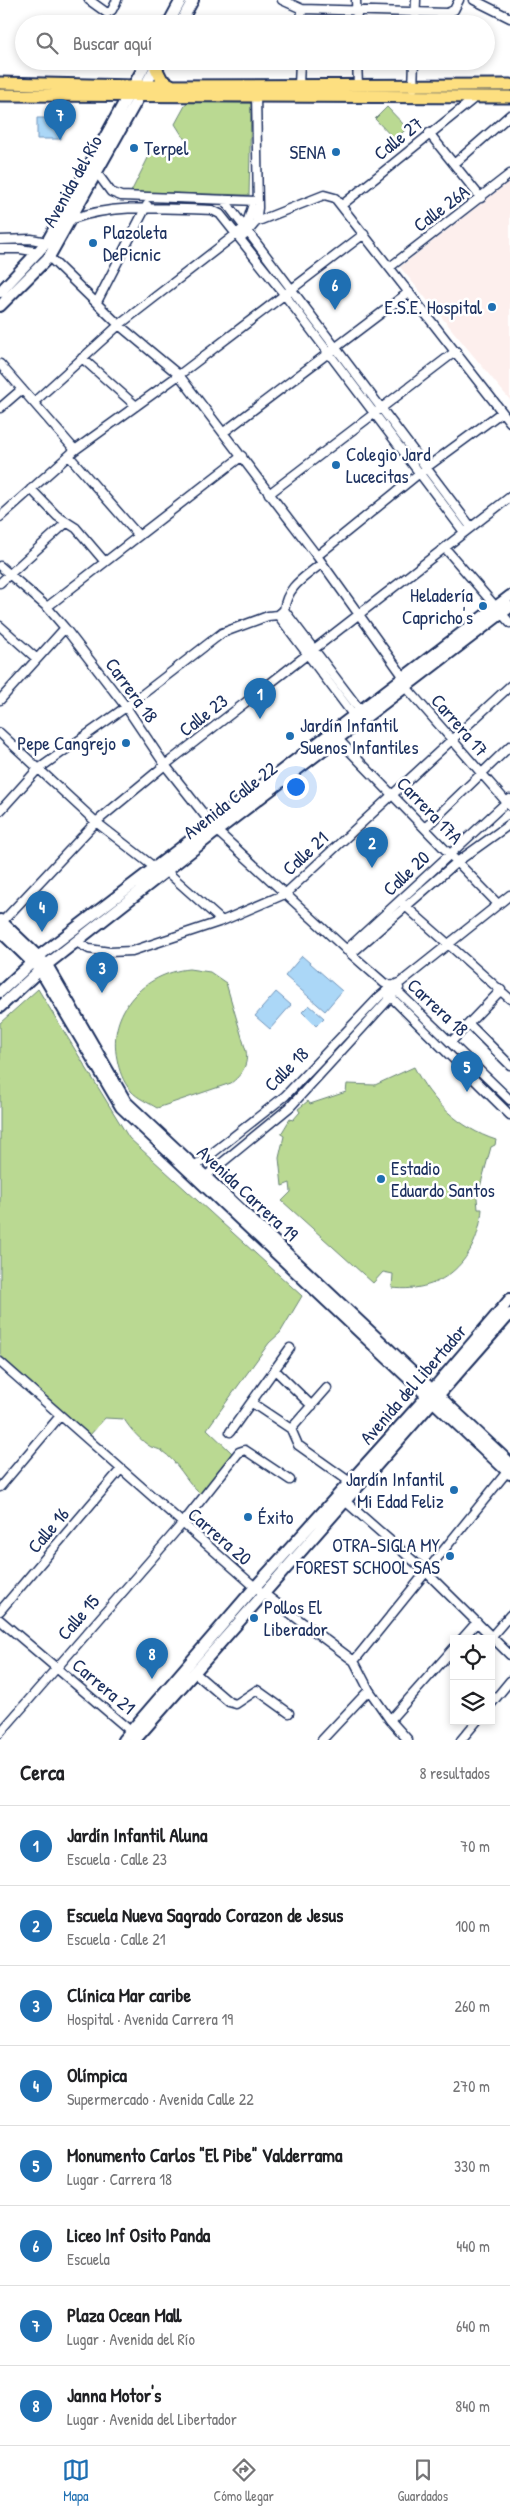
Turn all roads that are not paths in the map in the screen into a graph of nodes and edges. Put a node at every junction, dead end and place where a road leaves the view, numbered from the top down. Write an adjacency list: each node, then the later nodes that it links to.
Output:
1 (89, 0): 2 (street)
2 (117, 0)
3 (181, 0): 13 (main road)
4 (193, 0): 14 (main road)
5 (282, 0): 10 (street)
6 (356, 0): 11 (street)
7 (416, 0): 12 (street)
8 (459, 0): 12 (street)
9 (474, 0): 17 (street)
10 (302, 9): 11 (street); 15 (street)
11 (356, 11): 12 (street); 16 (street)
12 (415, 12)
13 (173, 15)
14 (185, 15)
15 (302, 15)
16 (356, 15)
17 (510, 18)
18 (150, 70): 29 (main road, Avenida del Río)
19 (157, 70): 26 (main road)
20 (300, 70): 27 (street)
21 (357, 70): 24 (street)
22 (414, 70): 28 (street, Calle 27)
23 (0, 83): 29 (main road)
24 (358, 85): 27 (main road); 28 (main road)
25 (510, 85): 28 (main road)
26 (173, 86): 29 (main road); 30 (main road)
27 (299, 86): 30 (main road)
28 (413, 90): 30 (main road); 32 (main road)
29 (137, 91): 30 (main road); 31 (main road); 37 (main road, Avenida del Río); 50 (main road, Avenida del Río)
30 (256, 91): 42 (street)
31 (0, 95)
32 (476, 96): 33 (main road); 35 (street, Calle 27)
33 (510, 97)
34 (510, 116): 36 (street)
35 (429, 133): 36 (street); 43 (street, Calle 27)
36 (454, 164): 40 (street)
37 (97, 173): 39 (street); 45 (main road, Avenida del Río)
38 (510, 174): 40 (street, Calle 26A)
39 (148, 198): 41 (street); 44 (street)
40 (481, 198): 54 (street, Calle 26A)
41 (224, 200): 42 (street); 47 (street)
42 (256, 201): 46 (street); 47 (street)
43 (342, 205): 46 (street); 48 (street)
44 (146, 208): 45 (street); 47 (street); 58 (street)
45 (72, 219): 53 (main road, Avenida del Río)
46 (256, 222): 47 (street)
47 (242, 233): 56 (street); 60 (street)
48 (364, 234): 54 (street); 56 (street)
49 (0, 240): 50 (street)
50 (47, 242): 52 (main road, Avenida del Río)
51 (0, 249): 52 (street)
52 (39, 252): 55 (main road, Avenida del Río)
53 (49, 257): 58 (street); 59 (main road, Avenida del Río)
54 (390, 267): 57 (street)
55 (0, 292)
56 (287, 292): 61 (street); 63 (street); 66 (street)
57 (409, 292): 61 (street); 62 (street)
58 (97, 302): 60 (street)
59 (0, 306)
60 (119, 324): 64 (street); 66 (street)
61 (334, 347): 63 (street); 71 (street)
62 (456, 351): 71 (street); 72 (street)
63 (327, 352): 73 (street); 75 (street)
64 (82, 358): 68 (street); 69 (street)
65 (0, 364): 67 (street)
66 (179, 375): 69 (street); 75 (street)
67 (22, 389): 68 (street); 70 (street)
68 (34, 402): 76 (street)
69 (136, 406): 76 (street)
70 (0, 408)
71 (380, 408): 73 (street); 78 (street)
72 (502, 412): 74 (street); 78 (street)
73 (373, 413): 79 (street); 81 (street)
74 (510, 422)
75 (224, 432): 77 (street)
76 (72, 453): 80 (street); 86 (street)
77 (242, 456): 81 (street); 86 (street)
78 (427, 467): 79 (street); 85 (street)
79 (420, 473): 85 (street); 88 (street)
80 (31, 489): 83 (street); 84 (street)
81 (269, 494): 88 (street)
82 (510, 497): 85 (street, Calle 23)
83 (0, 517)
84 (67, 522): 89 (street); 92 (street)
85 (467, 529): 87 (street, Calle 23)
86 (138, 535): 89 (street)
87 (445, 548): 96 (street); 98 (street, Calle 23)
88 (316, 556): 90 (street)
89 (105, 562): 95 (street)
90 (322, 564): 97 (street); 98 (street)
91 (0, 566): 92 (street, Carrera 18)
92 (8, 574): 93 (street); 95 (street, Carrera 18)
93 (0, 583)
94 (510, 596): 96 (main road, Avenida Calle 22)
95 (47, 607): 101 (street, Carrera 18)
96 (503, 609): 99 (street); 105 (main road, Avenida Calle 22); 107 (main road, Avenida Calle 22)
97 (281, 613): 102 (street); 103 (street); 109 (street)
98 (360, 615): 102 (street, Calle 23); 105 (street)
99 (510, 623)
100 (0, 626): 104 (street)
101 (65, 628): 104 (street); 109 (street, Carrera 18)
102 (315, 648): 103 (street, Calle 23); 110 (street)
103 (308, 654): 110 (street); 115 (street, Calle 23)
104 (37, 659): 108 (street)
105 (403, 676): 107 (street); 110 (main road, Avenida Calle 22)
106 (510, 686): 113 (street, Calle 21)
107 (406, 687): 110 (main road, Avenida Calle 22); 113 (street, Carrera 17)
108 (0, 700)
109 (126, 707): 115 (street, Carrera 18); 116 (street)
110 (360, 716): 112 (main road, Avenida Calle 22); 123 (main road, Avenida Calle 22)
111 (0, 733): 116 (street)
112 (338, 739): 118 (street, Carrera 17A); 123 (main road, Avenida Calle 22)
113 (453, 740): 117 (street, Carrera 17); 118 (street, Calle 21)
114 (510, 746): 117 (street)
115 (165, 765): 121 (street, Calle 23); 123 (street, Carrera 18)
116 (38, 770): 120 (street); 121 (street)
117 (481, 774): 119 (street, Carrera 17); 124 (street)
118 (392, 794): 124 (street, Carrera 17A); 129 (street, Calle 21)
119 (509, 802): 125 (street, Calle 20)
120 (0, 811)
121 (96, 822): 127 (street); 135 (street, Calle 23)
122 (510, 824): 126 (street, Calle 20)
123 (214, 828): 127 (main road, Avenida Calle 22); 128 (main road, Avenida Calle 22); 129 (street, Carrera 18)
124 (425, 828): 125 (street, Carrera 17A)
125 (449, 854): 126 (street, Carrera 17A); 131 (street, Calle 20)
126 (457, 862): 132 (street, Carrera 17A); 133 (street, Calle 20)
127 (154, 867): 139 (main road, Avenida Calle 22)
128 (166, 872): 134 (street); 136 (main road, Avenida Calle 22)
129 (285, 894): 134 (street, Calle 21); 138 (street, Carrera 18)
130 (509, 896): 132 (street, Calle 18)
131 (400, 900): 133 (street); 138 (street, Calle 20)
132 (498, 904): 137 (street, Calle 18)
133 (407, 907): 137 (street); 138 (street, Calle 20)
134 (222, 921): 136 (street, Calle 21)
135 (2, 930): 139 (main road, Avenida Carrera 19); 139 (main road, Avenida Carrera 19)
136 (76, 942): 140 (main road, Avenida Calle 22)
137 (448, 945): 141 (street, Calle 18); 142 (street)
138 (348, 952): 141 (street, Carrera 18)
139 (36, 958): 140 (main road, Avenida Carrera 19); 143 (main road, Avenida Calle 22)
140 (44, 967): 145 (main road, Avenida Calle 22); 151 (main road, Avenida Carrera 19)
141 (390, 990): 147 (street, Carrera 18); 150 (street, Carrera 18); 151 (street, Calle 18); 152 (street, Calle 18)
142 (501, 990): 144 (street); 146 (street)
143 (0, 992)
144 (510, 999)
145 (0, 1007)
146 (469, 1024): 147 (street); 148 (street)
147 (452, 1042): 149 (street, Carrera 18)
148 (510, 1065)
149 (510, 1100)
150 (510, 1115)
151 (191, 1170): 152 (main road, Avenida Carrera 19)
152 (201, 1180): 159 (main road, Avenida Carrera 19)
153 (510, 1299): 159 (main road, Avenida del Libertador)
154 (510, 1314): 159 (main road, Avenida del Libertador)
155 (290, 1348): 157 (street)
156 (0, 1362): 162 (street, Carrera 20)
157 (275, 1370): 160 (street); 161 (street)
158 (327, 1388): 161 (street)
159 (433, 1396): 166 (main road, Avenida Carrera 19); 168 (main road, Avenida del Libertador); 170 (main road, Avenida del Libertador)
160 (252, 1403): 163 (street); 164 (street)
161 (312, 1406): 163 (street)
162 (60, 1416): 165 (street, Carrera 20); 169 (street)
163 (290, 1429): 168 (street)
164 (230, 1432)
165 (121, 1469): 171 (street, Carrera 20); 174 (street, Calle 16)
166 (509, 1469): 172 (street)
167 (290, 1480): 171 (street, Calle 15)
168 (350, 1482): 173 (main road, Avenida del Libertador)
169 (0, 1488)
170 (345, 1501): 172 (street); 173 (main road, Avenida del Libertador)
171 (182, 1524): 173 (street, Carrera 20); 185 (street, Calle 15)
172 (425, 1571): 177 (street); 184 (street)
173 (259, 1590): 184 (street, Carrera 20); 186 (main road, Avenida del Libertador); 194 (main road, Avenida del Libertador)
174 (0, 1611)
175 (510, 1615): 180 (street)
176 (0, 1620): 185 (street, Carrera 21)
177 (477, 1622): 178 (street); 179 (street)
178 (466, 1635)
179 (491, 1635)
180 (493, 1635)
181 (495, 1639): 183 (street)
182 (450, 1652): 191 (street)
183 (510, 1655)
184 (354, 1661): 188 (street, Carrera 20)
185 (56, 1667): 193 (street, Calle 15); 194 (street, Carrera 21)
186 (194, 1672): 190 (street); 194 (main road, Avenida del Libertador)
187 (510, 1681): 189 (street)
188 (369, 1690): 191 (street, Carrera 20); 196 (street)
189 (495, 1699)
190 (289, 1713)
191 (390, 1720): 197 (street, Carrera 20)
192 (474, 1725): 198 (street)
193 (0, 1733)
194 (136, 1737): 195 (main road, Avenida del Libertador)
195 (123, 1740)
196 (322, 1740)
197 (408, 1740)
198 (461, 1740)

